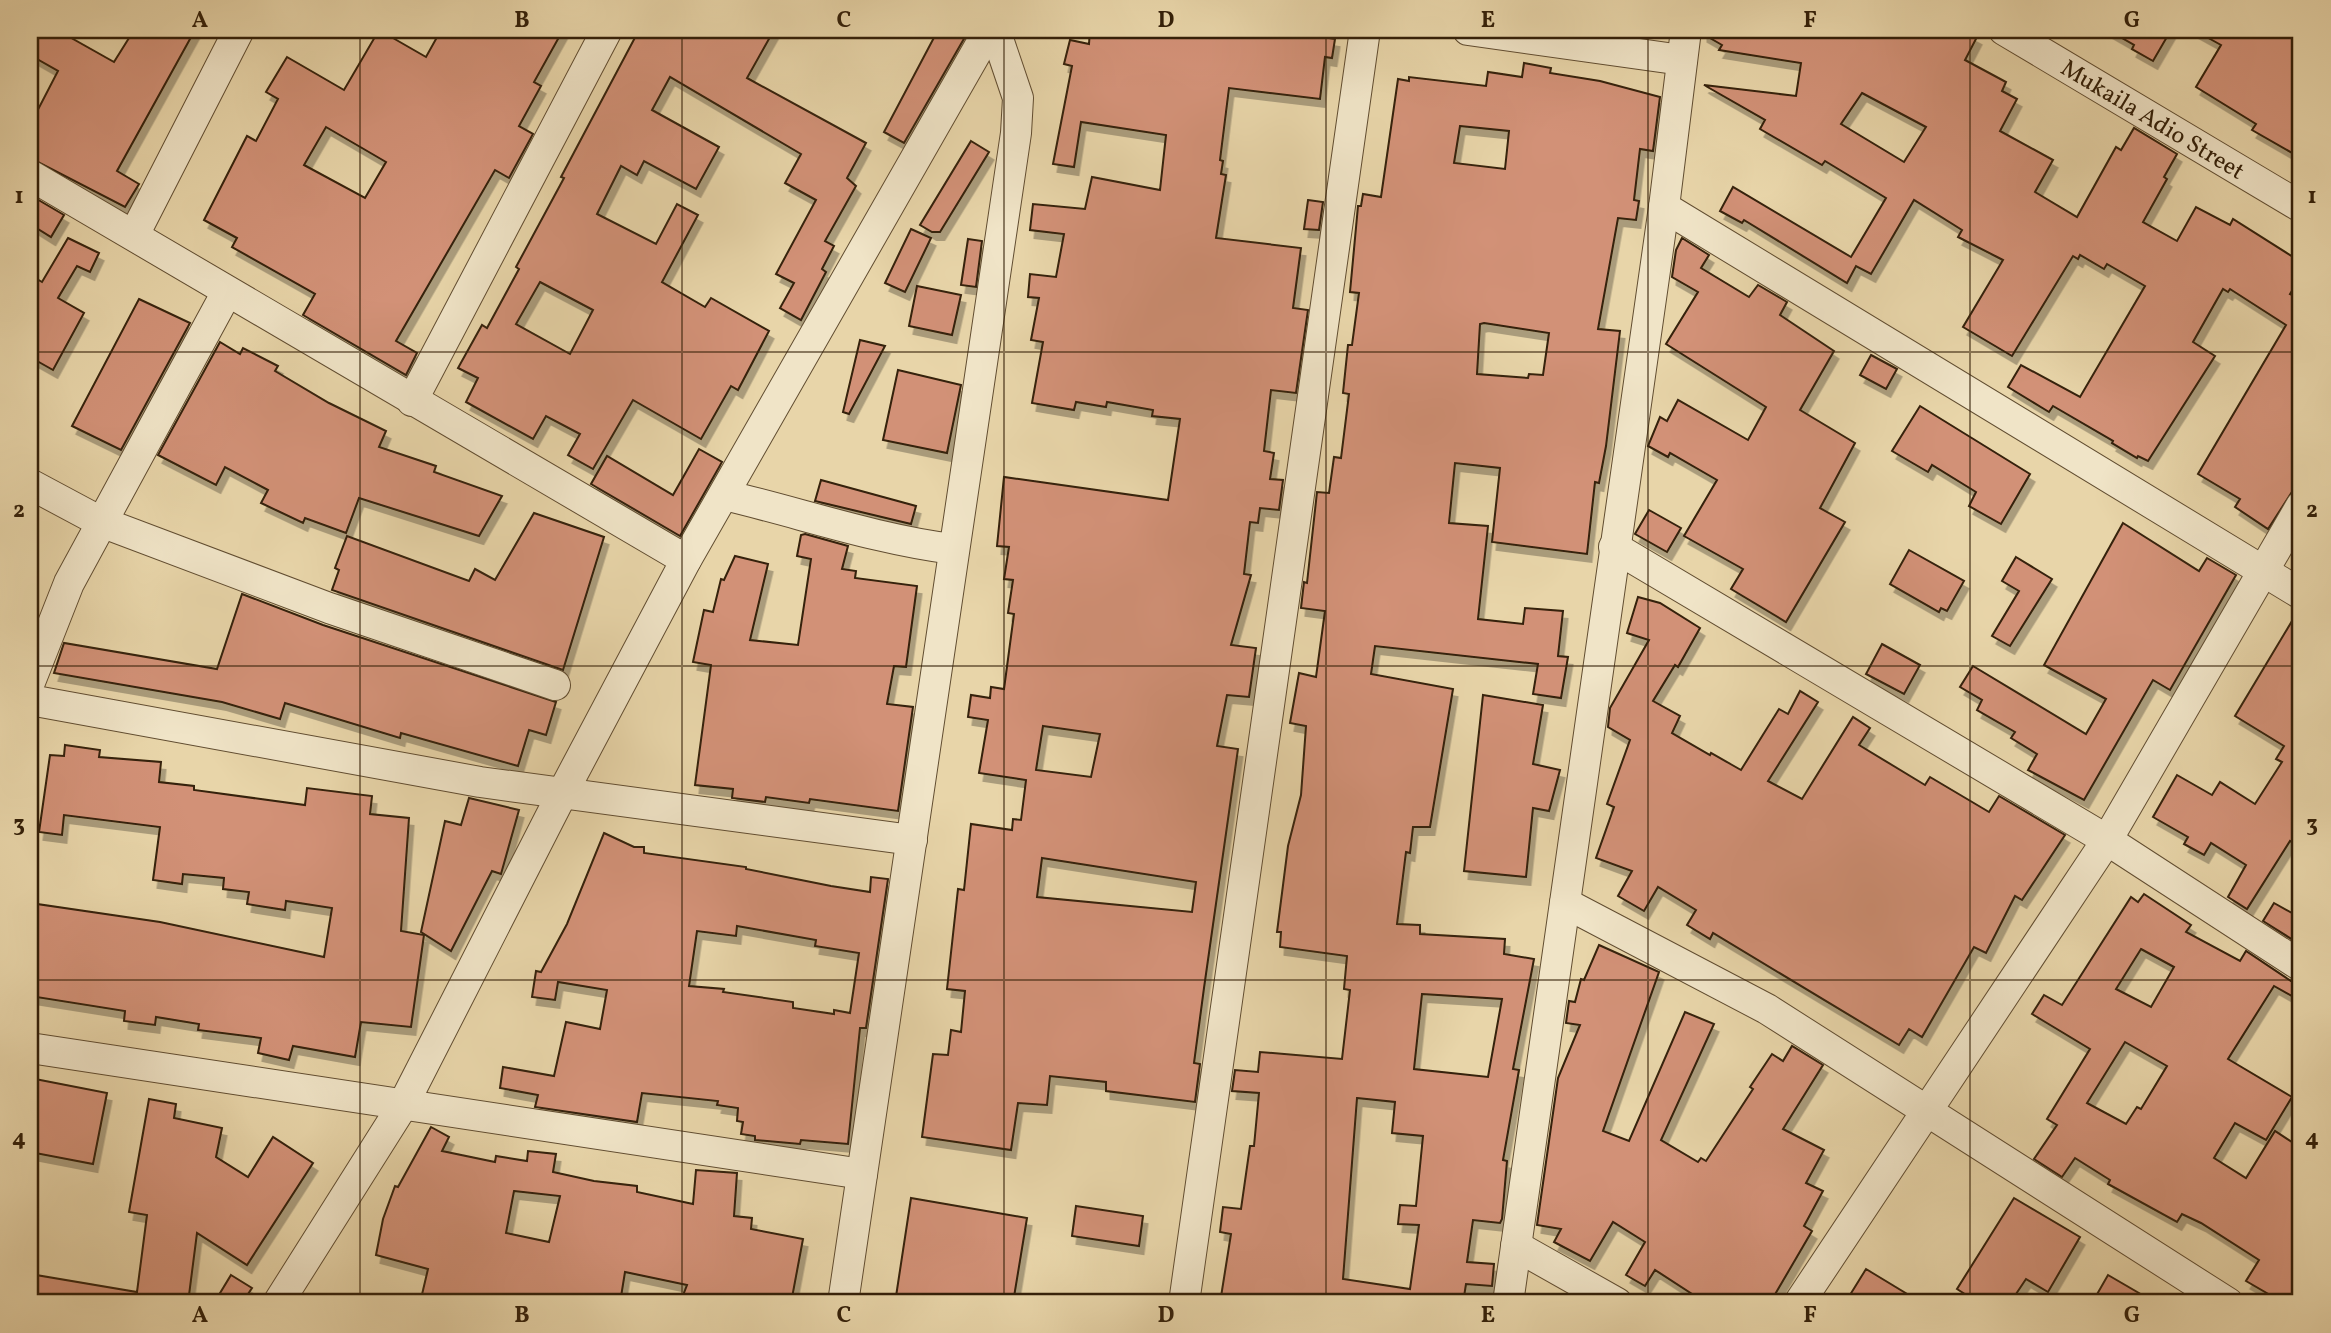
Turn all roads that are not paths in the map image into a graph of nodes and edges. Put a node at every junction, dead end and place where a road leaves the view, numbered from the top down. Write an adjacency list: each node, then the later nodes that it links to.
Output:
1 (239, 30): 13 (street)
2 (607, 30): 15 (street)
3 (989, 30): 17 (street)
4 (996, 30): 21 (street)
5 (1365, 30): 40 (street)
6 (1468, 30): 9 (street)
7 (1686, 30): 9 (street)
8 (2004, 30): 12 (street, Mukaila Adio Street)
9 (1682, 60): 11 (street)
10 (30, 175): 13 (street)
11 (1664, 207): 20 (street); 23 (street)
12 (2301, 207)
13 (134, 235): 14 (street)
14 (227, 292): 15 (street); 19 (street)
15 (412, 401): 22 (street)
16 (30, 484): 19 (street)
17 (724, 495): 21 (street); 22 (street)
18 (2301, 506): 23 (street)
19 (102, 522): 25 (street); 26 (street)
20 (1614, 547): 30 (street); 31 (street)
21 (953, 549): 29 (street)
22 (687, 560): 28 (street)
23 (2265, 572): 24 (street); 30 (street)
24 (2301, 594)
25 (30, 682)
26 (555, 685)
27 (30, 700): 28 (street)
28 (563, 792): 29 (street); 34 (street)
29 (912, 840): 36 (street)
30 (2107, 840): 32 (street); 35 (street)
31 (1565, 903): 35 (street); 37 (street)
32 (2301, 966)
33 (30, 1048): 34 (street)
34 (403, 1105): 36 (street); 38 (street)
35 (1926, 1109): 43 (street); 44 (street)
36 (862, 1174): 39 (street)
37 (1516, 1246): 41 (street); 42 (street)
38 (278, 1303)
39 (843, 1303)
40 (1184, 1303)
41 (1508, 1303)
42 (1617, 1303)
43 (1799, 1303)
44 (2228, 1303)

